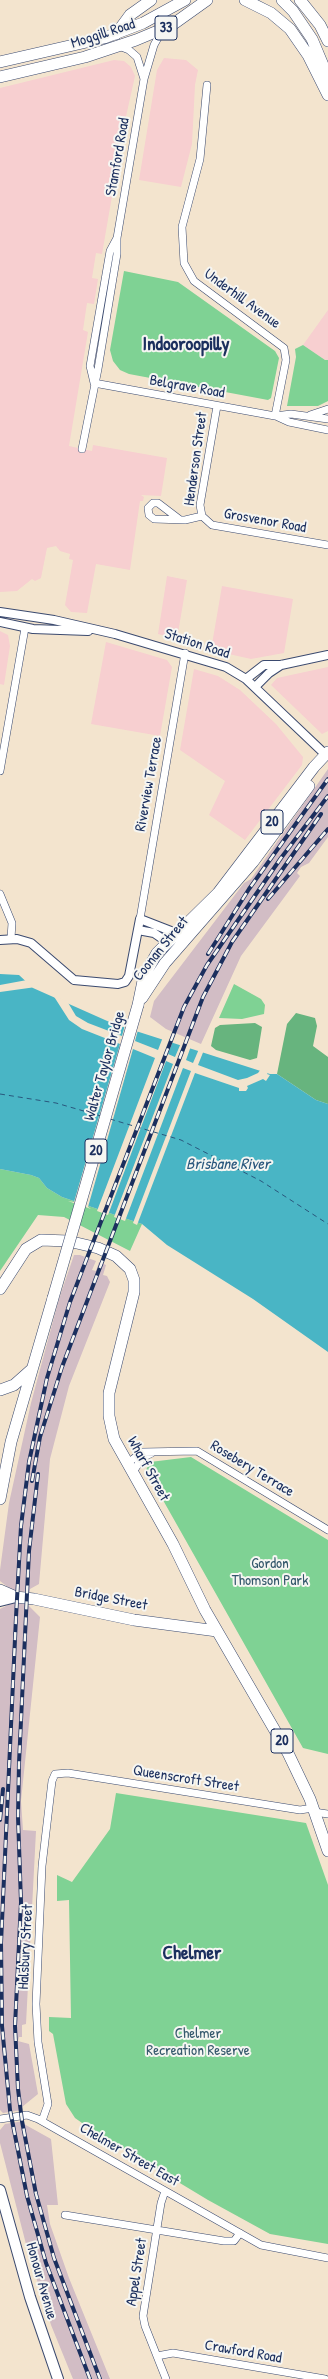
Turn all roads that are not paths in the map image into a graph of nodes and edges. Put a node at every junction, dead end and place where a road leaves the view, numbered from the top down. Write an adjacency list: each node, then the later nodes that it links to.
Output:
1 (151, 0): 10 (main road, Moggill Road)
2 (185, 0): 10 (main road, Moggill Road / 33)
3 (207, 0): 9 (main road, Moggill Road / 33)
4 (246, 0): 18 (main road)
5 (282, 0): 8 (main road)
6 (288, 0): 8 (main road)
7 (300, 0): 11 (main road)
8 (293, 12): 15 (main road)
9 (163, 29): 12 (main road, Moggill Road / 33); 16 (street, Stamford Road)
10 (116, 34): 13 (main road, Moggill Road / 33)
11 (328, 41)
12 (119, 46): 14 (main road, Moggill Road / 33); 16 (street, Stamford Road)
13 (0, 62)
14 (0, 77)
15 (328, 77)
16 (144, 79): 19 (street, Stamford Road)
17 (207, 85): 23 (street, Underhill Avenue)
18 (328, 95)
19 (94, 383): 20 (street, Belgrave Road); 26 (street, Stamford Road)
20 (217, 406): 23 (street, Belgrave Road); 27 (street, Henderson Street)
21 (328, 409): 22 (street, Belgrave Road)
22 (298, 415): 23 (street, Belgrave Road); 24 (street, Belgrave Road)
23 (275, 416): 25 (street, Belgrave Road)
24 (328, 419)
25 (328, 430)
26 (82, 449)
27 (202, 516): 28 (street, Grosvenor Road); 29 (street, Grosvenor Road)
28 (179, 519)
29 (328, 545)
30 (0, 612): 31 (street, Station Road)
31 (27, 616): 32 (street, Station Road); 34 (street)
32 (54, 620): 35 (street); 36 (street, Station Road)
33 (0, 622): 34 (street, Station Road)
34 (25, 628): 35 (street, Station Road); 45 (street)
35 (52, 631): 36 (street, Station Road)
36 (99, 631): 38 (street, Station Road)
37 (328, 648): 40 (street)
38 (185, 654): 42 (street, Station Road); 48 (street, Riverview Terrace)
39 (328, 654): 40 (street)
40 (314, 658): 41 (street)
41 (281, 665): 42 (street); 43 (street)
42 (246, 679): 43 (street, Station Road)
43 (255, 687): 44 (street, Station Road)
44 (326, 754): 47 (main road, Coonan Street / 20); 50 (main road, Coonan Street / 20)
45 (0, 771)
46 (0, 894): 51 (street)
47 (216, 906): 53 (main road); 56 (main road, Coonan Street / 20)
48 (140, 919): 49 (street, Riverview Terrace); 50 (street)
49 (138, 930): 53 (street); 55 (street, Riverview Terrace)
50 (176, 933): 53 (main road, Coonan Street / 20)
51 (12, 938): 52 (street); 55 (street)
52 (0, 940)
53 (167, 942): 56 (main road, Coonan Street / 20)
54 (0, 944): 55 (street)
55 (42, 953)
56 (138, 1005): 58 (main road, Walter Taylor Bridge / 20, bridge)
57 (0, 1289): 60 (main road, Wharf Street / 20)
58 (32, 1369): 59 (main road); 61 (main road, 20)
59 (0, 1390)
60 (130, 1467): 62 (street, Rosebery Terrace); 66 (main road, Wharf Street / 20)
61 (0, 1499)
62 (328, 1530)
63 (0, 1590): 64 (main road, Bridge Street)
64 (16, 1597): 65 (main road); 66 (main road, Bridge Street)
65 (0, 1600)
66 (217, 1631): 68 (main road, Wharf Street / 20)
67 (55, 1774): 68 (street, Queenscroft Street); 72 (street, Halsbury Street)
68 (314, 1810): 69 (street, Queenscroft Street); 70 (main road, 20)
69 (328, 1814)
70 (328, 1851)
71 (0, 2119): 72 (street, Chelmer Street East)
72 (42, 2121): 74 (street, Chelmer Street East)
73 (0, 2190): 75 (main road, Honour Avenue)
74 (165, 2191): 77 (street, Appel Street); 78 (street, Chelmer Street East)
75 (2, 2205): 81 (main road, Honour Avenue)
76 (65, 2215): 77 (street)
77 (156, 2230): 78 (street); 80 (street, Appel Street)
78 (240, 2233): 79 (street, Chelmer Street East)
79 (328, 2258)
80 (157, 2356): 82 (street, Appel Street); 83 (street, Crawford Road)
81 (58, 2379)
82 (166, 2379)
83 (325, 2379)

